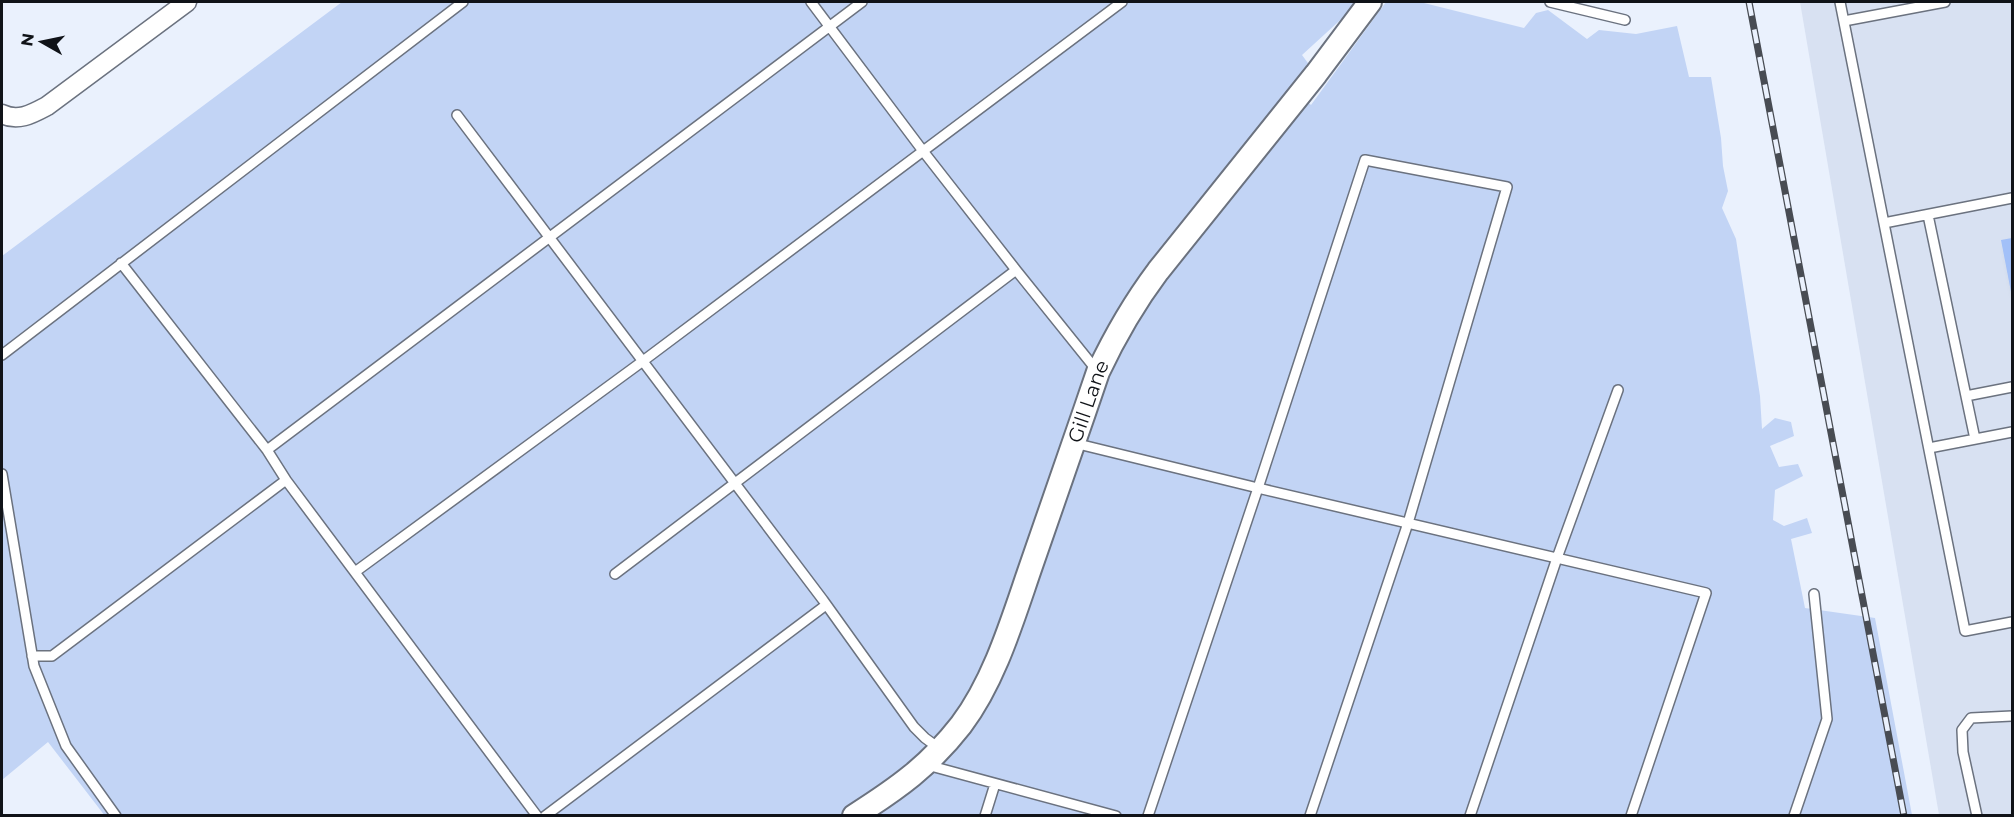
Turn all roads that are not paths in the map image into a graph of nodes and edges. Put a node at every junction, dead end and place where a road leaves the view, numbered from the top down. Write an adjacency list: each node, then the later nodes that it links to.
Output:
1 (187, 2): 15 (street)
2 (463, 2): 22 (lane)
3 (811, 2): 14 (lane)
4 (862, 2): 14 (lane)
5 (1122, 2): 17 (lane)
6 (1370, 2): 26 (street, Gill Lane)
7 (1550, 2): 12 (lane)
8 (1840, 2): 13 (lane)
9 (1887, 2): 11 (lane)
10 (1945, 2): 11 (lane)
11 (1889, 12): 13 (lane)
12 (1625, 20)
13 (1844, 21): 20 (lane)
14 (830, 26): 17 (lane); 21 (lane)
15 (2, 114)
16 (457, 115): 21 (lane)
17 (923, 151): 23 (lane); 25 (lane)
18 (2013, 198): 19 (lane)
19 (1928, 215): 20 (lane); 29 (lane)
20 (1884, 223): 33 (lane)
21 (549, 237): 25 (lane); 34 (lane)
22 (121, 263): 24 (lane); 34 (lane)
23 (1016, 270): 26 (lane); 37 (lane)
24 (2, 355)
25 (643, 361): 37 (lane); 41 (lane)
26 (1098, 372): 32 (street, Gill Lane)
27 (2013, 387): 29 (lane)
28 (1618, 390): 40 (lane)
29 (1966, 396): 31 (lane)
30 (2013, 432): 31 (lane)
31 (1975, 439): 33 (lane)
32 (1074, 443): 38 (lane); 48 (street, Gill Lane)
33 (1929, 448): 45 (lane)
34 (267, 450): 36 (lane)
35 (2, 474): 46 (lane)
36 (286, 480): 41 (lane); 46 (lane)
37 (735, 483): 42 (lane); 44 (lane)
38 (1258, 488): 39 (lane); 39 (lane); 56 (lane)
39 (1408, 523): 40 (lane); 57 (lane)
40 (1557, 558): 58 (lane); 59 (lane)
41 (356, 572): 51 (lane)
42 (615, 574)
43 (1814, 594): 60 (lane)
44 (826, 604): 48 (lane); 52 (lane)
45 (2013, 622)
46 (32, 656): 50 (lane)
47 (2013, 716): 61 (lane)
48 (933, 757): 49 (lane); 53 (street, Gill Lane)
49 (995, 783): 54 (lane); 55 (lane)
50 (116, 816)
51 (537, 816)
52 (545, 816)
53 (854, 816)
54 (985, 816)
55 (1116, 816)
56 (1148, 816)
57 (1310, 816)
58 (1470, 816)
59 (1631, 816)
60 (1794, 816)
61 (1977, 816)

